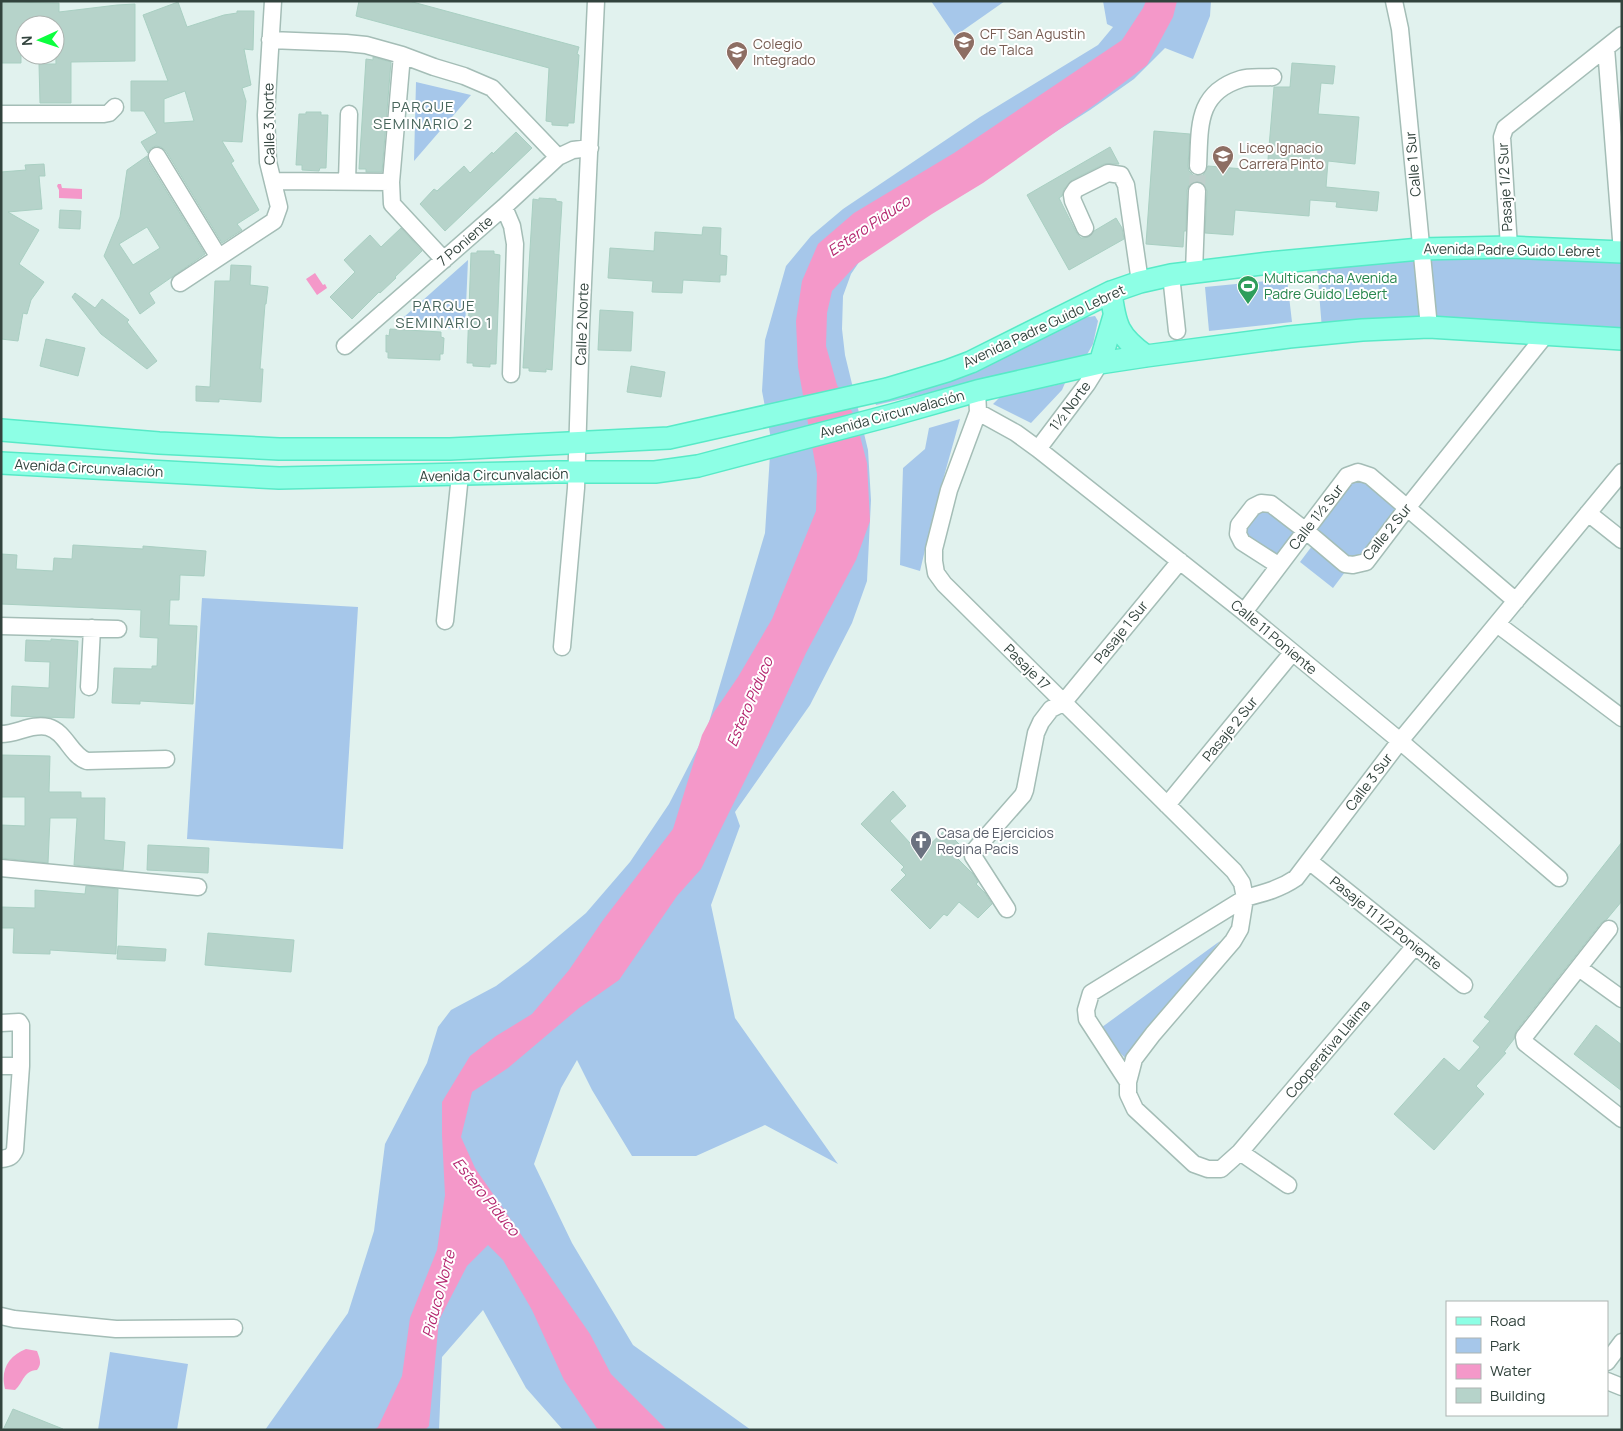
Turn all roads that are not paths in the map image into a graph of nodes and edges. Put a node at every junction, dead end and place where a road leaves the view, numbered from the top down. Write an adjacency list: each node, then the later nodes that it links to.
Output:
1 (273, 1): 5 (street, Calle 3 Norte)
2 (596, 1): 12 (street, Calle 2 Norte)
3 (1394, 1): 23 (street, Calle 1 Sur)
4 (1622, 35): 6 (street)
5 (270, 40): 7 (street); 16 (street, Calle 3 Norte)
6 (1606, 48): 22 (street, Pasaje 1/2 Sur); 24 (street)
7 (402, 55): 14 (street); 18 (street)
8 (1273, 78): 15 (street)
9 (115, 107): 10 (street)
10 (1, 114)
11 (349, 114): 17 (street)
12 (590, 148): 14 (street, 7 Poniente); 45 (street, Calle 2 Norte)
13 (157, 156): 25 (street)
14 (558, 157): 20 (street, 7 Poniente)
15 (1198, 166)
16 (272, 180): 17 (street); 25 (street, Calle 3 Norte)
17 (347, 181): 18 (street)
18 (391, 182): 26 (street)
19 (1197, 191): 27 (street)
20 (504, 207): 26 (street, 7 Poniente); 40 (street)
21 (1085, 228): 29 (street)
22 (1509, 247): 23 (main road, Avenida Padre Guido Lebret); 24 (main road, Avenida Padre Guido Lebret)
23 (1420, 249): 27 (main road, Avenida Padre Guido Lebret); 33 (street, Calle 1 Sur)
24 (1622, 252)
25 (218, 256): 30 (street, Calle 3 Norte)
26 (444, 260): 37 (street, 7 Poniente)
27 (1194, 272): 28 (main road, Avenida Padre Guido Lebret)
28 (1171, 275): 29 (main road, Avenida Padre Guido Lebret); 34 (street)
29 (1140, 282): 31 (main road, Avenida Padre Guido Lebret)
30 (180, 283)
31 (1112, 292): 32 (main road); 41 (main road, Avenida Padre Guido Lebret)
32 (1114, 316): 38 (main road); 39 (main road)
33 (1429, 327): 35 (main road); 38 (main road)
34 (1177, 331)
35 (1547, 333): 36 (main road); 51 (street, Calle 2 Sur)
36 (1622, 339)
37 (345, 346)
38 (1146, 356): 39 (main road)
39 (1100, 363): 42 (main road); 46 (street, 1½ Norte)
40 (510, 374)
41 (887, 389): 45 (main road, Avenida Circunvalación)
42 (977, 390): 43 (street, Pasaje 17); 49 (main road, Avenida Circunvalación)
43 (978, 412): 46 (street, Calle 11 Poniente); 67 (street, Pasaje 17)
44 (1, 430): 45 (main road, Avenida Circunvalación)
45 (577, 443): 49 (street, Calle 2 Norte)
46 (1038, 449): 55 (street, Calle 11 Poniente)
47 (1, 463): 50 (main road, Avenida Circunvalación)
48 (1622, 472): 52 (street, Calle 3 Sur)
49 (577, 473): 50 (main road, Avenida Circunvalación); 64 (street, Calle 2 Norte)
50 (460, 476): 59 (street)
51 (1407, 508): 53 (street, Calle 1½ Sur); 53 (street, Calle 2 Sur); 57 (street, Calle 1½ Sur)
52 (1588, 513): 54 (street); 57 (street, Calle 3 Sur)
53 (1306, 530): 56 (street, Calle 1½ Sur); 56 (street, Calle 2 Sur)
54 (1622, 540)
55 (1180, 560): 58 (street, Calle 11 Poniente); 67 (street, Pasaje 1 Sur)
56 (1278, 565): 58 (street, Calle 1½ Sur)
57 (1516, 601): 60 (street, Calle 3 Sur)
58 (1244, 612): 65 (street, Calle 11 Poniente)
59 (445, 621)
60 (1497, 624): 68 (street); 70 (street, Calle 3 Sur)
61 (1, 626): 62 (street)
62 (92, 628): 63 (street); 66 (street)
63 (118, 629)
64 (562, 647)
65 (1292, 653): 70 (street, Calle 11 Poniente); 72 (street, Pasaje 2 Sur)
66 (89, 687)
67 (1063, 702): 72 (street, Pasaje 17); 78 (street, Pasaje 1 Sur)
68 (1622, 718)
69 (1, 734): 71 (street)
70 (1400, 741): 73 (street, Calle 3 Sur); 75 (street, Calle 11 Poniente)
71 (166, 759)
72 (1167, 805): 77 (street, Pasaje 17)
73 (1309, 861): 77 (street, Calle 3 Sur); 80 (street, Pasaje 11 1/2 Poniente)
74 (1, 868): 76 (street)
75 (1559, 878)
76 (198, 887)
77 (1245, 898): 87 (street); 87 (street, Calle 3 Sur)
78 (1007, 909)
79 (1608, 929): 81 (street)
80 (1415, 946): 82 (street, Pasaje 11 1/2 Poniente); 89 (street, Cooperativa Llaima)
81 (1579, 968): 83 (street); 88 (street)
82 (1464, 985)
83 (1622, 999)
84 (1, 1023): 86 (street)
85 (1, 1066): 86 (street)
86 (21, 1066): 90 (street)
87 (1128, 1082): 89 (street, Cooperativa Llaima)
88 (1622, 1119)
89 (1240, 1152): 91 (street)
90 (1, 1159)
91 (1288, 1185)
92 (1, 1316): 93 (street)
93 (234, 1328)
94 (1622, 1342): 95 (street)
95 (1608, 1361)
96 (1608, 1381): 97 (street)
97 (1622, 1387)

